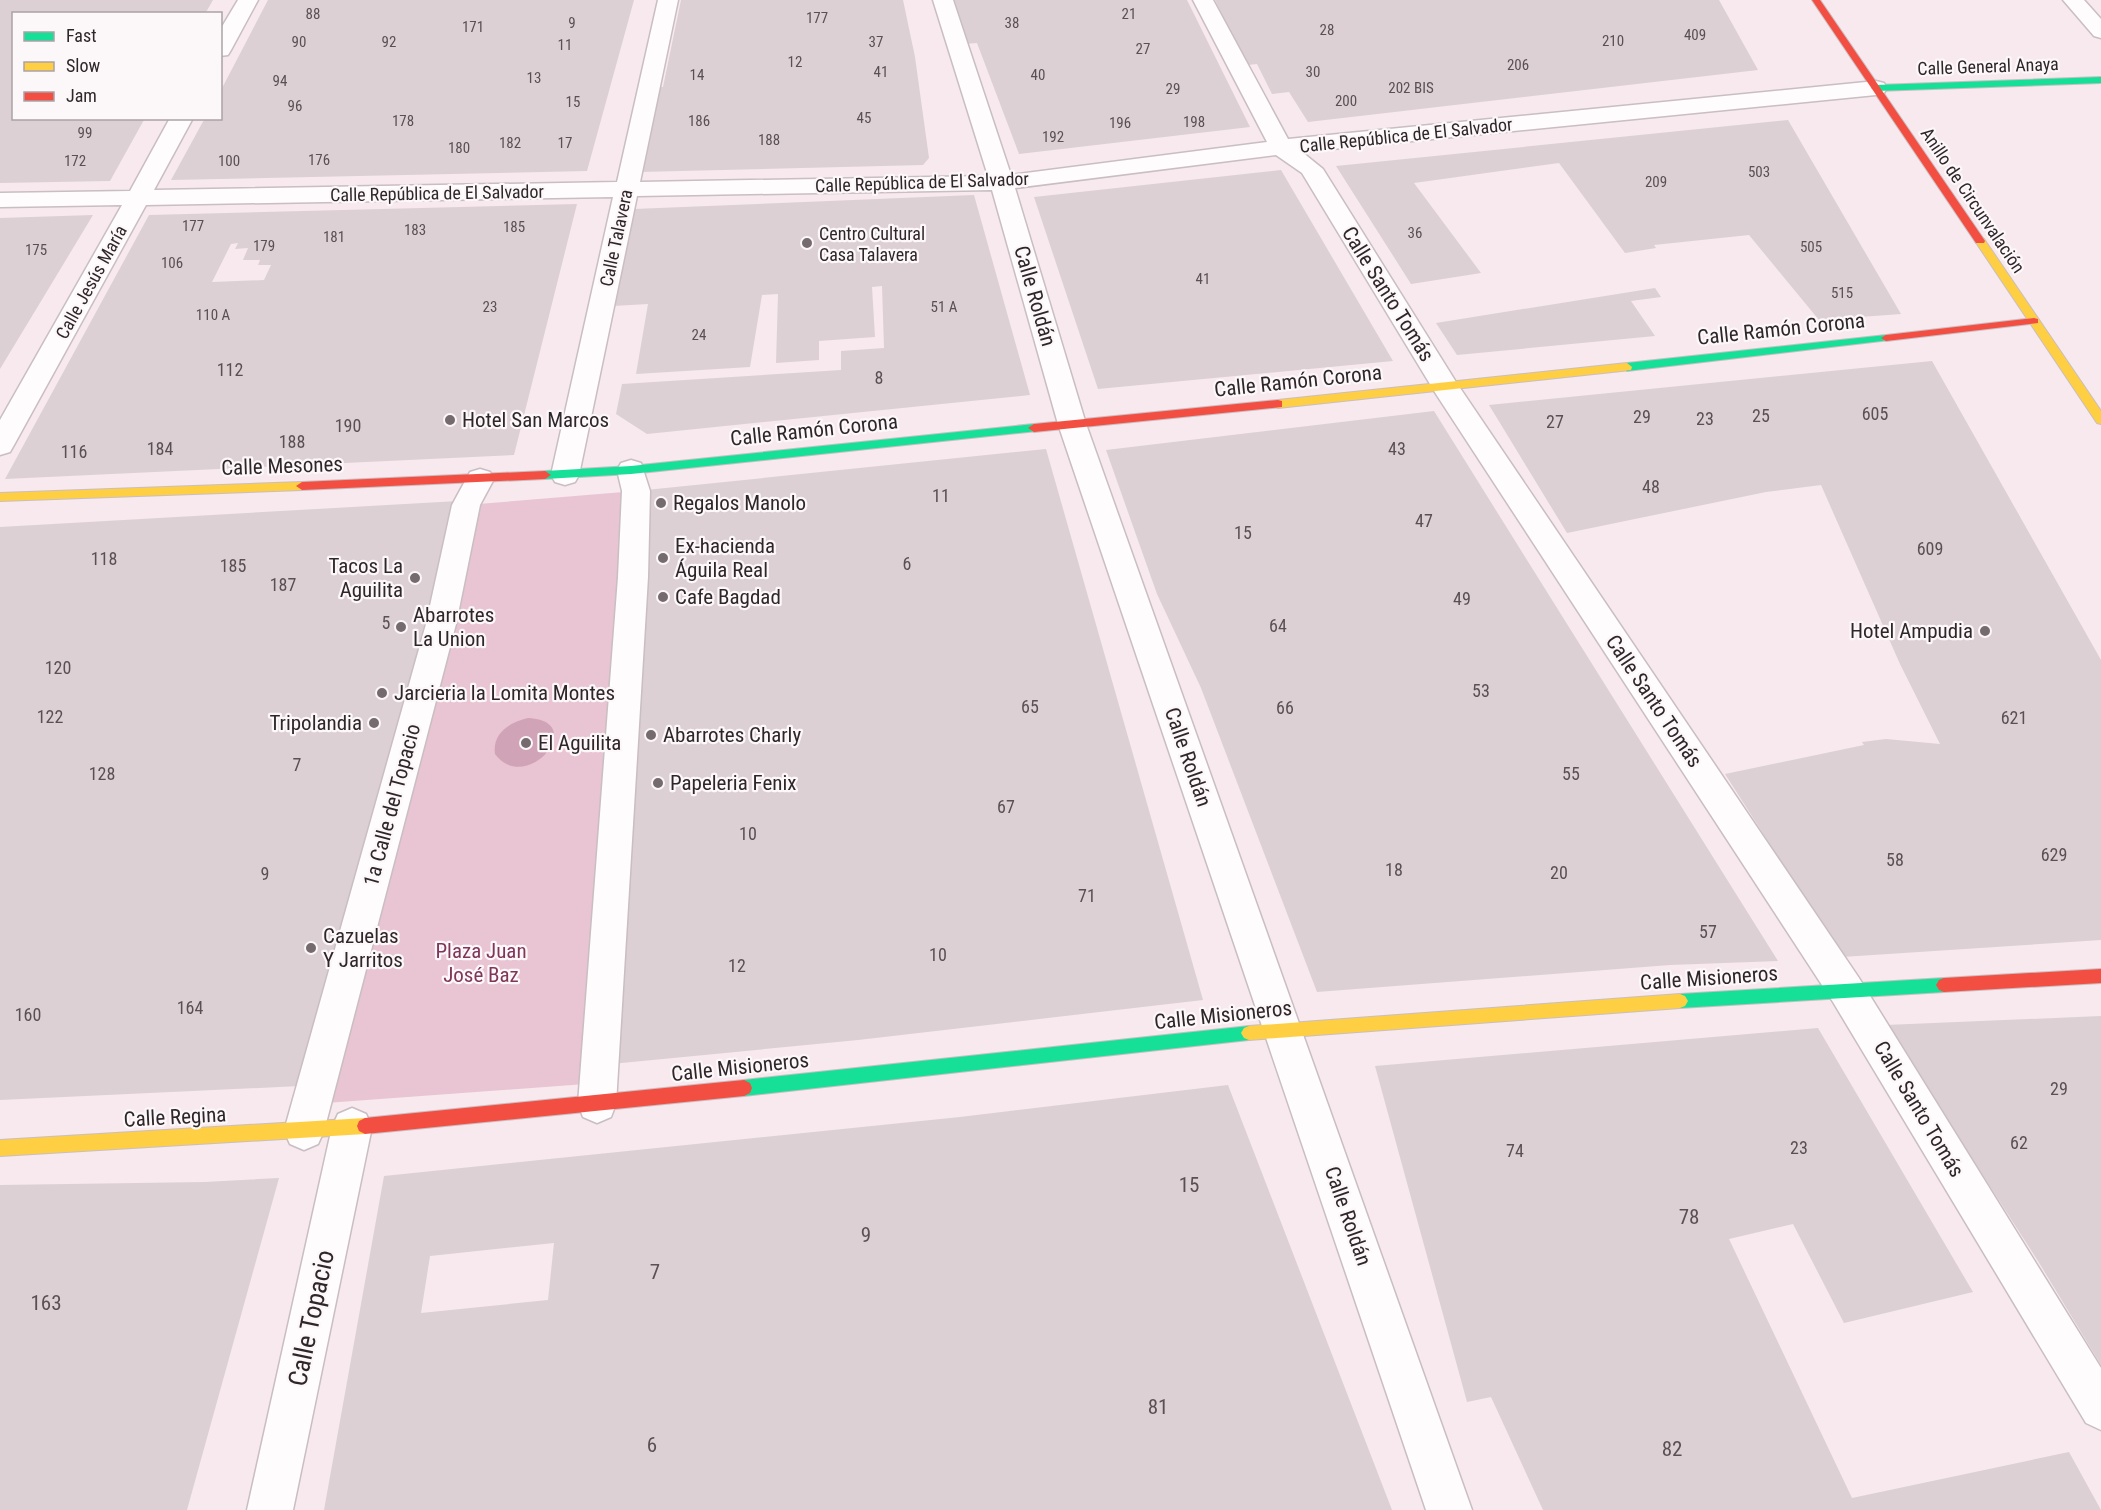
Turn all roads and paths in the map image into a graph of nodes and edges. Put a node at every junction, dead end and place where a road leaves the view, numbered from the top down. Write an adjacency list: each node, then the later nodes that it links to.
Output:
1 (248, 0): 8 (street)
2 (668, 0): 14 (street, Calle Talavera)
3 (943, 0): 13 (street, Calle Roldán)
4 (1203, 0): 12 (street, Calle Santo Tomás)
5 (1816, 0): 10 (street, Anillo de Circunvalación)
6 (2073, 0): 7 (street)
7 (2101, 32)
8 (222, 46)
9 (2101, 80): 10 (street, Calle General Anaya)
10 (1876, 88): 12 (street, Calle República de El Salvador); 17 (street, Anillo de Circunvalación)
11 (181, 120): 15 (street, Calle Jesús María)
12 (1281, 147): 13 (street, Calle República de El Salvador); 18 (street, Calle Santo Tomás)
13 (1002, 183): 14 (street, Calle República de El Salvador); 20 (street, Calle Roldán)
14 (627, 190): 15 (street, Calle República de El Salvador); 23 (street, Calle Talavera)
15 (138, 198): 16 (street, Calle República de El Salvador); 21 (street, Calle Jesús María)
16 (0, 200)
17 (2034, 321): 18 (street, Calle Ramón Corona); 19 (street, Anillo de Circunvalación)
18 (1446, 388): 20 (street, Calle Ramón Corona); 27 (street, Calle Santo Tomás)
19 (2101, 420)
20 (1072, 424): 22 (street, Calle Ramón Corona); 28 (street, Calle Roldán)
21 (0, 445)
22 (631, 470): 23 (street, Calle Ramón Corona); 29 (street)
23 (565, 475): 24 (street, Calle Mesones)
24 (480, 479): 25 (street, Calle Mesones); 31 (street, 1a Calle del Topacio)
25 (0, 497)
26 (2101, 976): 27 (street, Calle Misioneros)
27 (1846, 990): 28 (street, Calle Misioneros); 33 (street, Calle Santo Tomás)
28 (1283, 1029): 29 (street, Calle Misioneros); 35 (street, Calle Roldán)
29 (597, 1104): 30 (street, Calle Misioneros)
30 (352, 1127): 31 (street, Calle Regina); 34 (street, Calle Topacio)
31 (304, 1131): 32 (street, Calle Regina)
32 (0, 1148)
33 (2101, 1408)
34 (270, 1510)
35 (1449, 1510)

